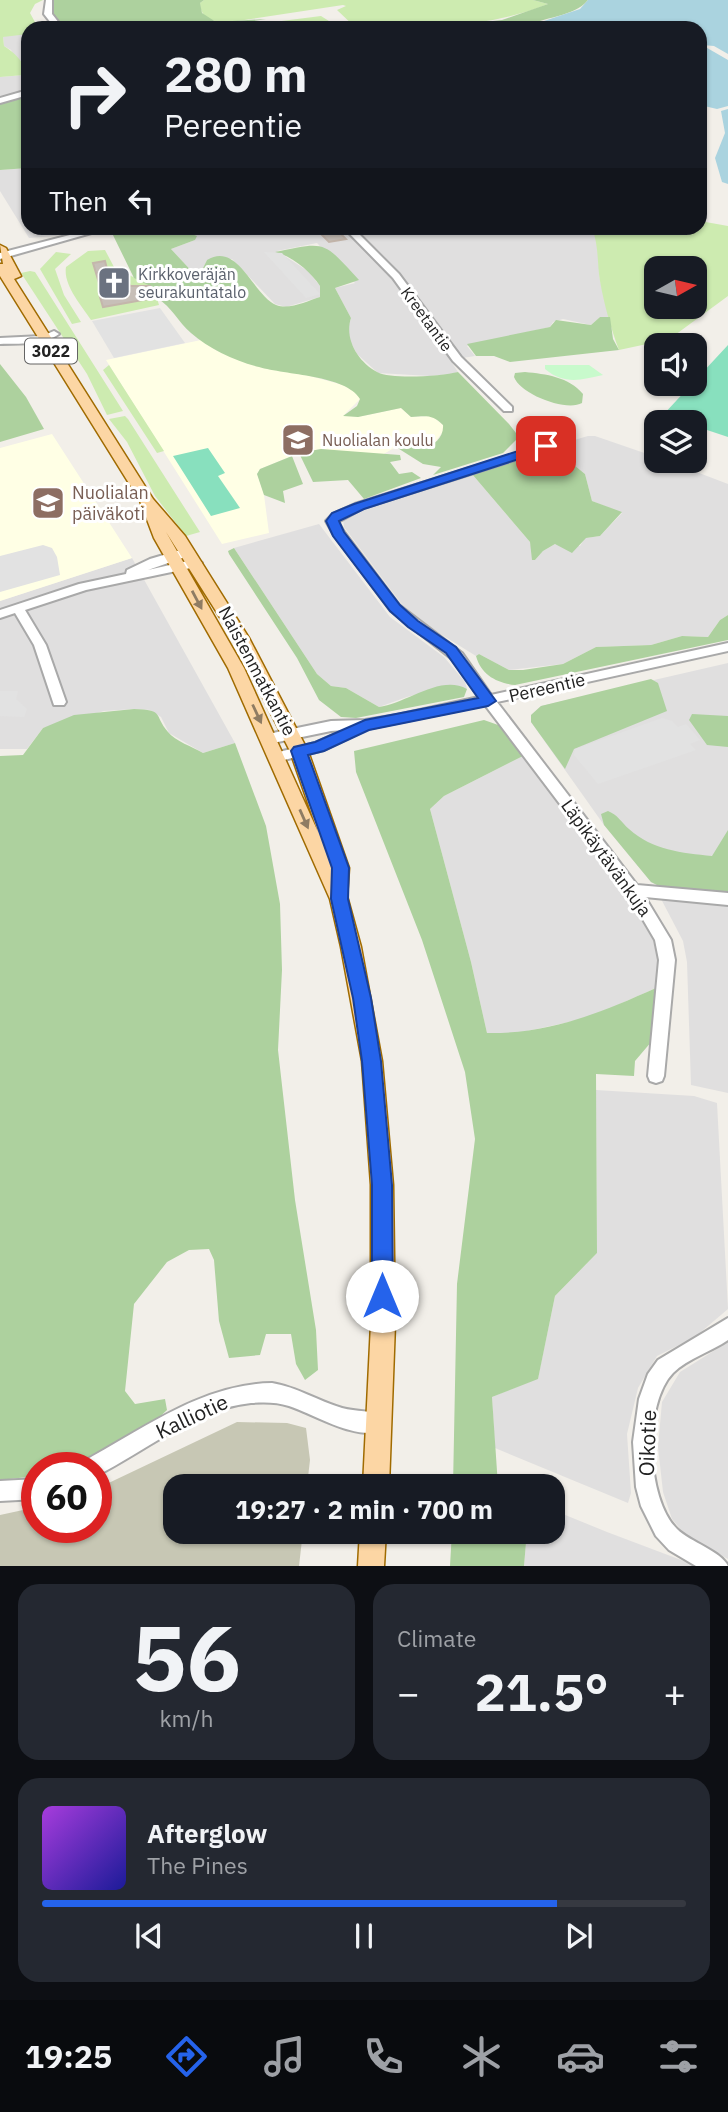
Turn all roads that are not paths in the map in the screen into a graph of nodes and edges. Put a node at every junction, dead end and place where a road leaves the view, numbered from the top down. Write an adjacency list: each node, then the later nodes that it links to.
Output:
1 (49, 0): 2 (street)
2 (54, 21)
3 (21, 94): 4 (street)
4 (0, 101)
5 (74, 235): 7 (street)
6 (355, 235): 10 (street, Kreetantie)
7 (1, 255): 8 (main road, Naistenmatkantie / 3022)
8 (47, 333): 9 (street); 12 (main road, Naistenmatkantie / 3022)
9 (0, 340)
10 (508, 409)
11 (565, 441): 18 (street, Läpikäytävänkuja)
12 (147, 501): 13 (main road, Naistenmatkantie / 3022); 14 (main road, Naistenmatkantie / 3022)
13 (192, 557): 14 (street); 21 (main road, Naistenmatkantie / 3022)
14 (175, 562): 15 (street); 20 (main road, Naistenmatkantie / 3022, one-way to 20)
15 (18, 608): 16 (street); 19 (street)
16 (0, 614)
17 (728, 647): 18 (street, Pereentie)
18 (488, 701): 21 (street, Pereentie); 23 (street, Läpikäytävänkuja)
19 (59, 702)
20 (268, 739): 21 (street, Pereentie); 22 (main road, Naistenmatkantie / 3022)
21 (295, 743): 22 (street, Pereentie); 24 (main road, Naistenmatkantie / 3022)
22 (276, 757): 24 (main road, Naistenmatkantie / 3022, one-way to 24)
23 (634, 890): 25 (street); 26 (street, Läpikäytävänkuja)
24 (339, 899): 28 (main road, Naistenmatkantie / 3022)
25 (728, 900)
26 (656, 1076)
27 (728, 1327): 35 (street, Oikotie)
28 (379, 1423): 29 (street, Kalliotie); 30 (main road, Naistenmatkantie / 3022)
29 (112, 1457)
30 (377, 1474)
31 (21, 1490): 32 (street)
32 (0, 1491)
33 (372, 1544): 34 (main road)
34 (371, 1566)
35 (717, 1566)

